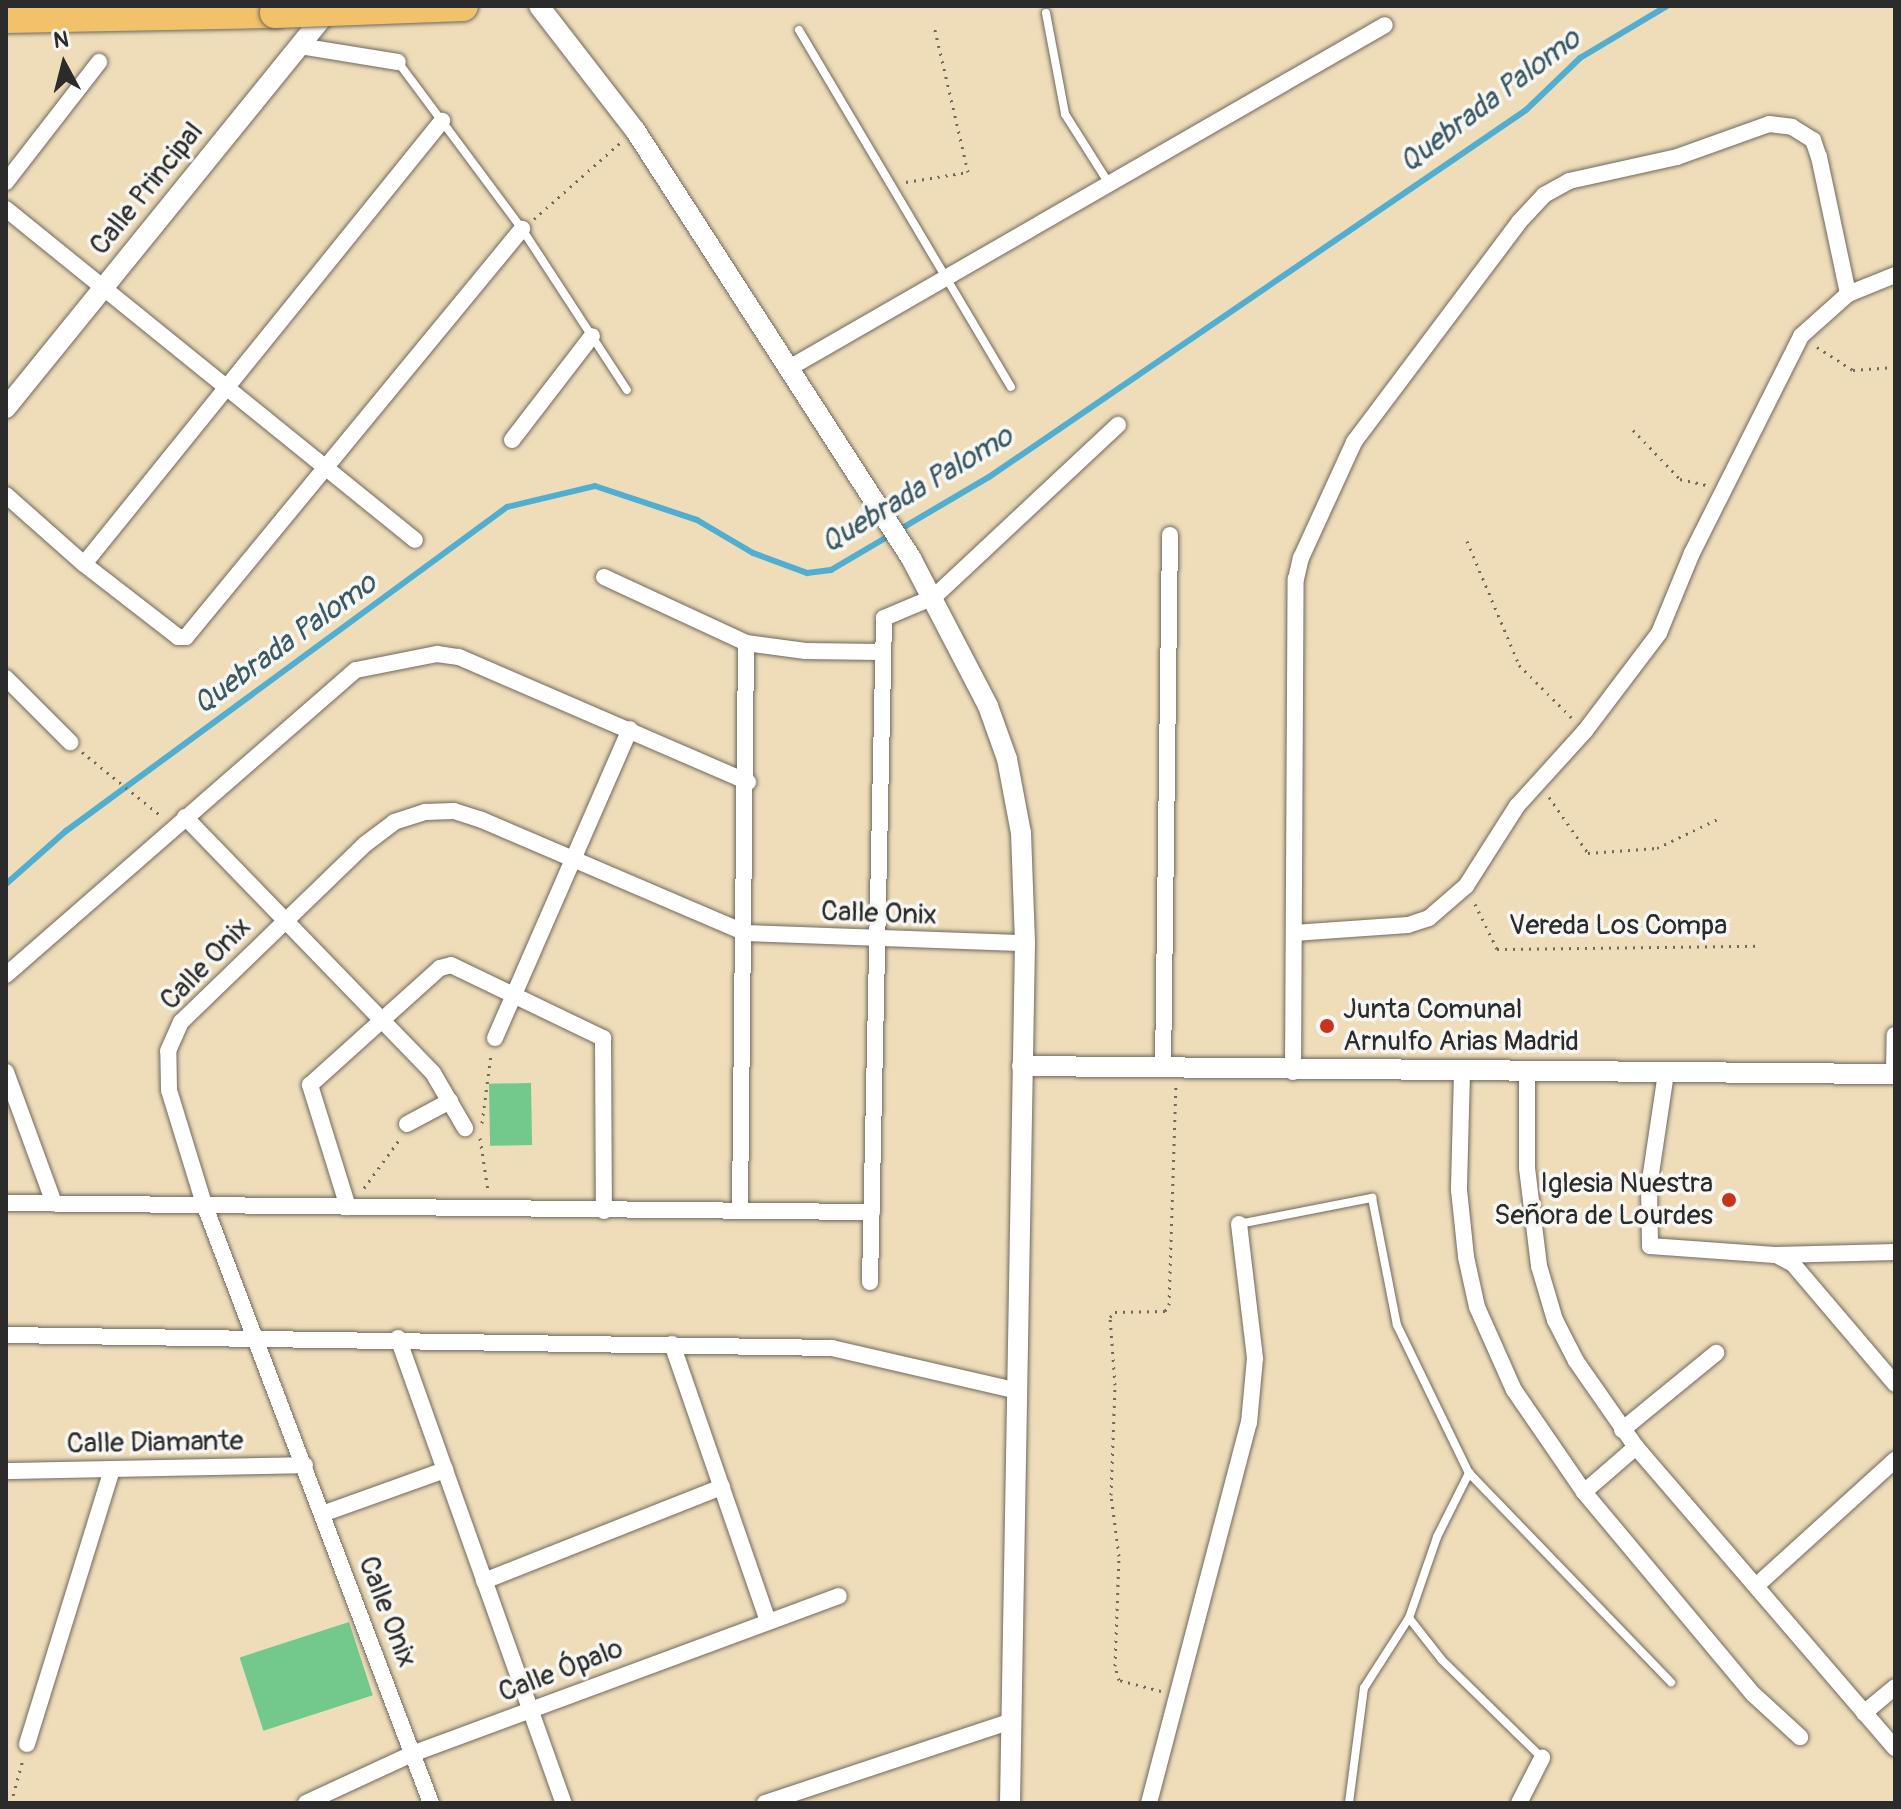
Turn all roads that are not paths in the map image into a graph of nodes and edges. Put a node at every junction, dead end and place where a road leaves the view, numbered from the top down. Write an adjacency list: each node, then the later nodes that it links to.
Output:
1 (331, 6): 8 (street, Calle Principal)
2 (463, 6): 5 (highway, bridge)
3 (539, 6): 21 (street)
4 (1046, 13): 13 (lane)
5 (6, 18)
6 (1385, 25): 13 (street)
7 (799, 30): 17 (lane)
8 (299, 46): 10 (street); 18 (street, Calle Principal)
9 (99, 62): 12 (street)
10 (398, 62): 11 (lane)
11 (442, 121): 15 (lane); 23 (street)
12 (6, 182)
13 (1108, 182): 17 (street)
14 (6, 209): 18 (street)
15 (522, 229): 20 (lane); 28 (street)
16 (1895, 275): 19 (street)
17 (941, 277): 21 (street); 22 (lane)
18 (105, 285): 23 (street); 25 (street, Calle Principal)
19 (1848, 294): 45 (street); 45 (street)
20 (592, 336): 24 (lane); 27 (street)
21 (791, 367): 34 (street)
22 (1011, 387)
23 (229, 390): 28 (street); 32 (street)
24 (627, 390)
25 (6, 408)
26 (1118, 425): 34 (street)
27 (512, 440)
28 (328, 469): 31 (street); 32 (street)
29 (6, 495): 32 (street)
30 (1170, 535): 54 (street)
31 (415, 540)
32 (84, 564)
33 (604, 577): 35 (street)
34 (934, 597): 36 (street); 47 (street)
35 (746, 643): 36 (street); 40 (street)
36 (881, 652): 46 (street)
37 (6, 678): 39 (street)
38 (630, 729): 40 (street); 41 (street); 42 (street)
39 (70, 742)
40 (748, 782): 44 (street)
41 (179, 822): 43 (street); 48 (street)
42 (577, 858): 43 (street, Calle Onix); 44 (street, Calle Onix); 49 (street)
43 (284, 920): 50 (street); 66 (street, Calle Onix)
44 (746, 933): 46 (street, Calle Onix); 68 (street)
45 (1294, 933): 56 (street)
46 (878, 940): 47 (street, Calle Onix); 70 (street)
47 (1025, 943): 53 (street)
48 (6, 975)
49 (515, 991): 50 (street); 52 (street); 69 (street)
50 (380, 1020): 61 (street); 67 (street)
51 (1895, 1035): 60 (street)
52 (495, 1038)
53 (1022, 1066): 54 (street); 81 (street)
54 (1170, 1069): 56 (street)
55 (6, 1072): 65 (street)
56 (1293, 1072): 57 (street)
57 (1462, 1072): 58 (street); 91 (street)
58 (1527, 1072): 59 (street); 82 (street)
59 (1666, 1073): 60 (street); 73 (street)
60 (1895, 1074)
61 (450, 1101): 62 (street); 63 (street)
62 (407, 1124)
63 (473, 1127)
64 (6, 1203): 65 (street)
65 (54, 1203): 66 (street)
66 (204, 1204): 67 (street); 76 (street, Calle Onix)
67 (353, 1207): 69 (street)
68 (740, 1210): 69 (street); 70 (street)
69 (604, 1211)
70 (872, 1212): 74 (street)
71 (1239, 1224): 89 (lane); 113 (street)
72 (1895, 1252): 73 (street)
73 (1775, 1255): 80 (street)
74 (870, 1282)
75 (6, 1335): 76 (street)
76 (255, 1337): 77 (street); 85 (street, Calle Onix)
77 (398, 1338): 78 (street); 86 (street)
78 (672, 1344): 81 (street); 90 (street)
79 (1716, 1353): 82 (street)
80 (1895, 1384)
81 (1014, 1390): 102 (street)
82 (1622, 1430): 83 (street)
83 (1636, 1447): 91 (street); 94 (street)
84 (1895, 1460): 94 (street)
85 (305, 1465): 88 (street, Calle Diamante); 92 (street, Calle Onix)
86 (445, 1470): 92 (street); 93 (street)
87 (6, 1471): 88 (street, Calle Diamante)
88 (111, 1472): 104 (street)
89 (1469, 1473): 96 (lane); 98 (lane)
90 (722, 1487): 93 (street); 97 (street)
91 (1584, 1492): 103 (street)
92 (322, 1514): 106 (street, Calle Onix)
93 (484, 1581): 100 (street)
94 (1756, 1586): 101 (street)
95 (839, 1596): 97 (street, Calle Ópalo)
96 (1409, 1618): 107 (lane); 114 (lane)
97 (768, 1621): 100 (street, Calle Ópalo)
98 (1671, 1682)
99 (1895, 1687): 101 (street)
100 (530, 1710): 106 (street, Calle Ópalo); 110 (street)
101 (1864, 1713): 105 (street)
102 (1011, 1721): 111 (street); 112 (street)
103 (1800, 1737)
104 (27, 1744)
105 (1895, 1748)
106 (412, 1754): 108 (street, Calle Ópalo); 109 (street, Calle Onix)
107 (1542, 1758): 115 (street)
108 (306, 1803)
109 (431, 1803)
110 (564, 1803)
111 (765, 1803)
112 (1010, 1803)
113 (1149, 1803)
114 (1349, 1803)
115 (1519, 1803)

